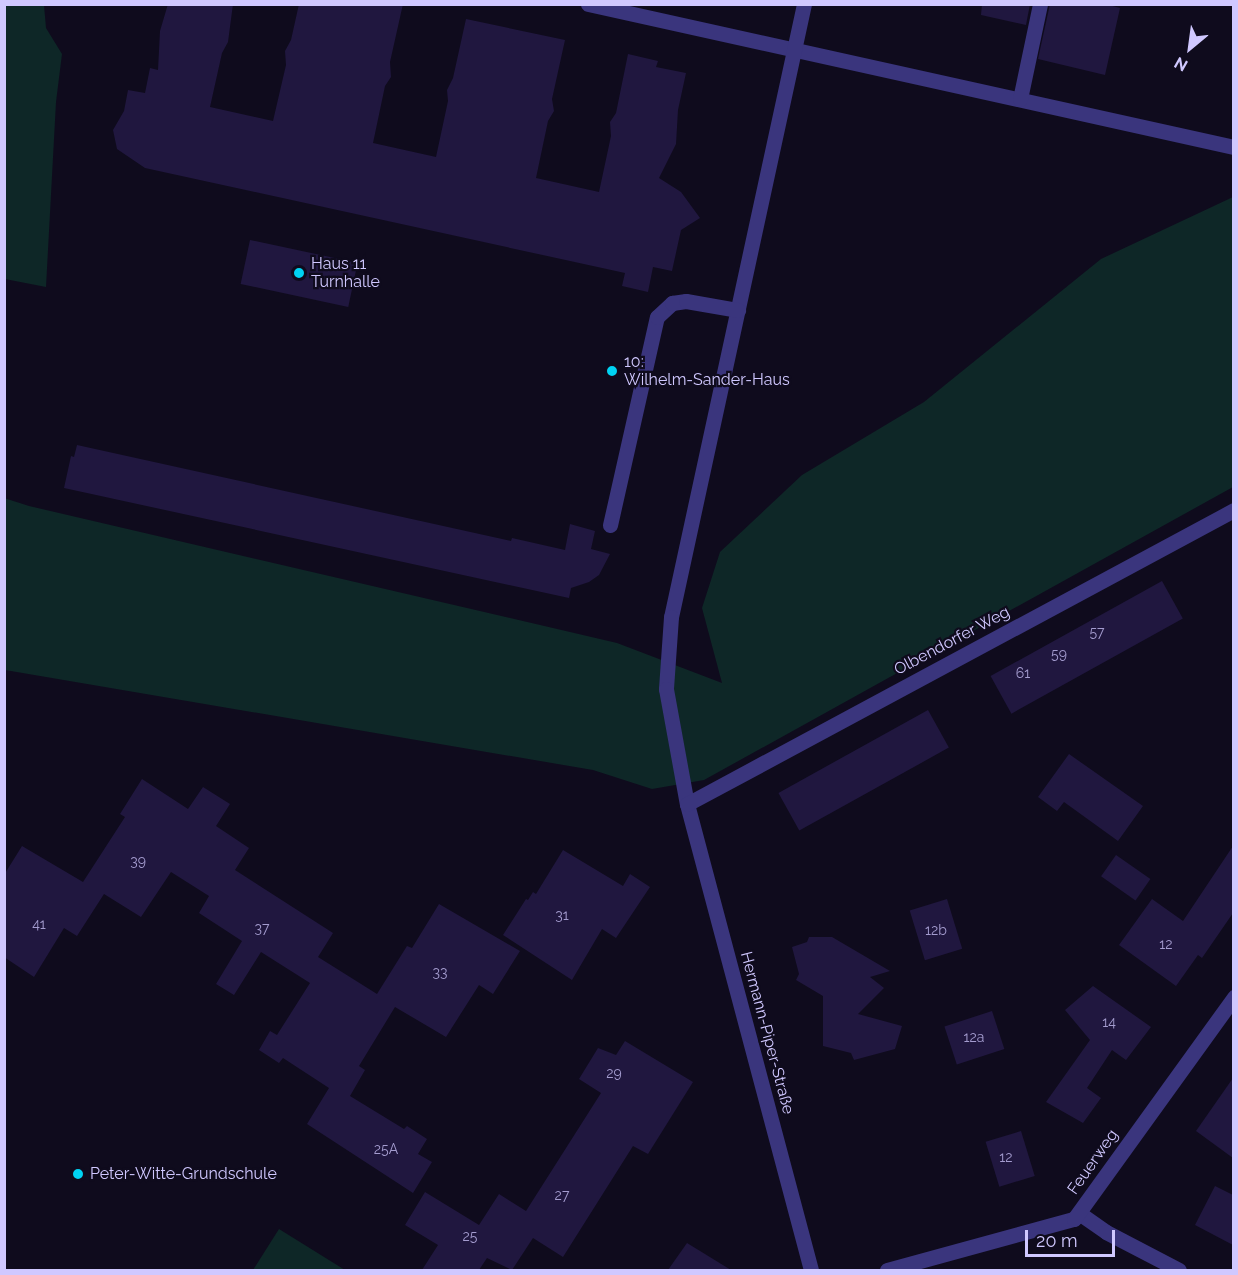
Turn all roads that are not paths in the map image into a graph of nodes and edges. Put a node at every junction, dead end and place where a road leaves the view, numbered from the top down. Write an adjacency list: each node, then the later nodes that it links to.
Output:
1 (588, 4): 4 (street)
2 (804, 4): 4 (street, Hermann-Piper-Straße)
3 (1040, 4): 5 (street)
4 (794, 49): 5 (street); 7 (street, Hermann-Piper-Straße)
5 (1020, 99): 6 (street)
6 (1233, 147)
7 (738, 310): 9 (street); 10 (street, Hermann-Piper-Straße)
8 (1233, 510): 10 (street, Olbendorfer Weg)
9 (610, 525)
10 (687, 804): 13 (street, Hermann-Piper-Straße)
11 (1233, 997): 12 (street, Feuerweg)
12 (1079, 1213): 14 (street, Feuerweg); 15 (street)
13 (811, 1270)
14 (887, 1270)
15 (1179, 1270)

